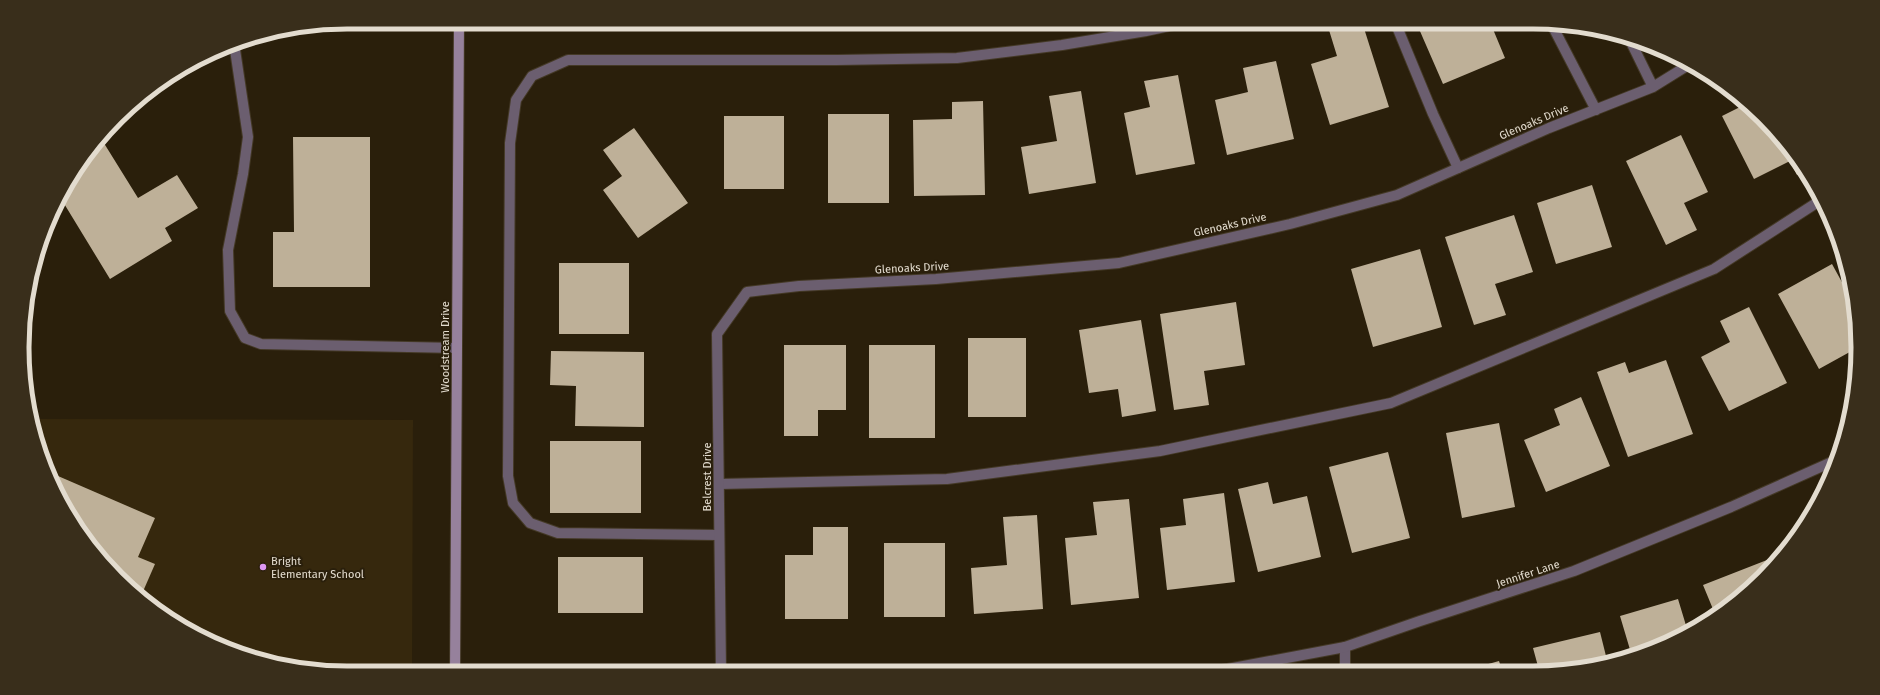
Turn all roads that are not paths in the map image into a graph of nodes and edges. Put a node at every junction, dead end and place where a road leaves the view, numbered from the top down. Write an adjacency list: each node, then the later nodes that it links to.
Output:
1 (459, 29): 13 (street, Woodstream Drive)
2 (1159, 29): 16 (street)
3 (1398, 29): 10 (street)
4 (1555, 30): 9 (street)
5 (1632, 45): 8 (street)
6 (235, 50): 13 (street)
7 (1684, 68): 8 (street, Glenoaks Drive)
8 (1653, 87): 9 (street, Glenoaks Drive)
9 (1596, 110): 10 (street, Glenoaks Drive)
10 (1458, 168): 12 (street, Glenoaks Drive)
11 (1816, 203): 15 (street)
12 (747, 292): 15 (street, Belcrest Drive)
13 (457, 348): 18 (street, Woodstream Drive)
14 (1829, 463): 17 (street, Jennifer Lane)
15 (719, 484): 16 (street, Belcrest Drive)
16 (719, 536): 19 (street, Belcrest Drive)
17 (1345, 647): 20 (street, Jennifer Lane); 21 (street)
18 (455, 666)
19 (721, 666)
20 (1244, 666)
21 (1345, 666)

